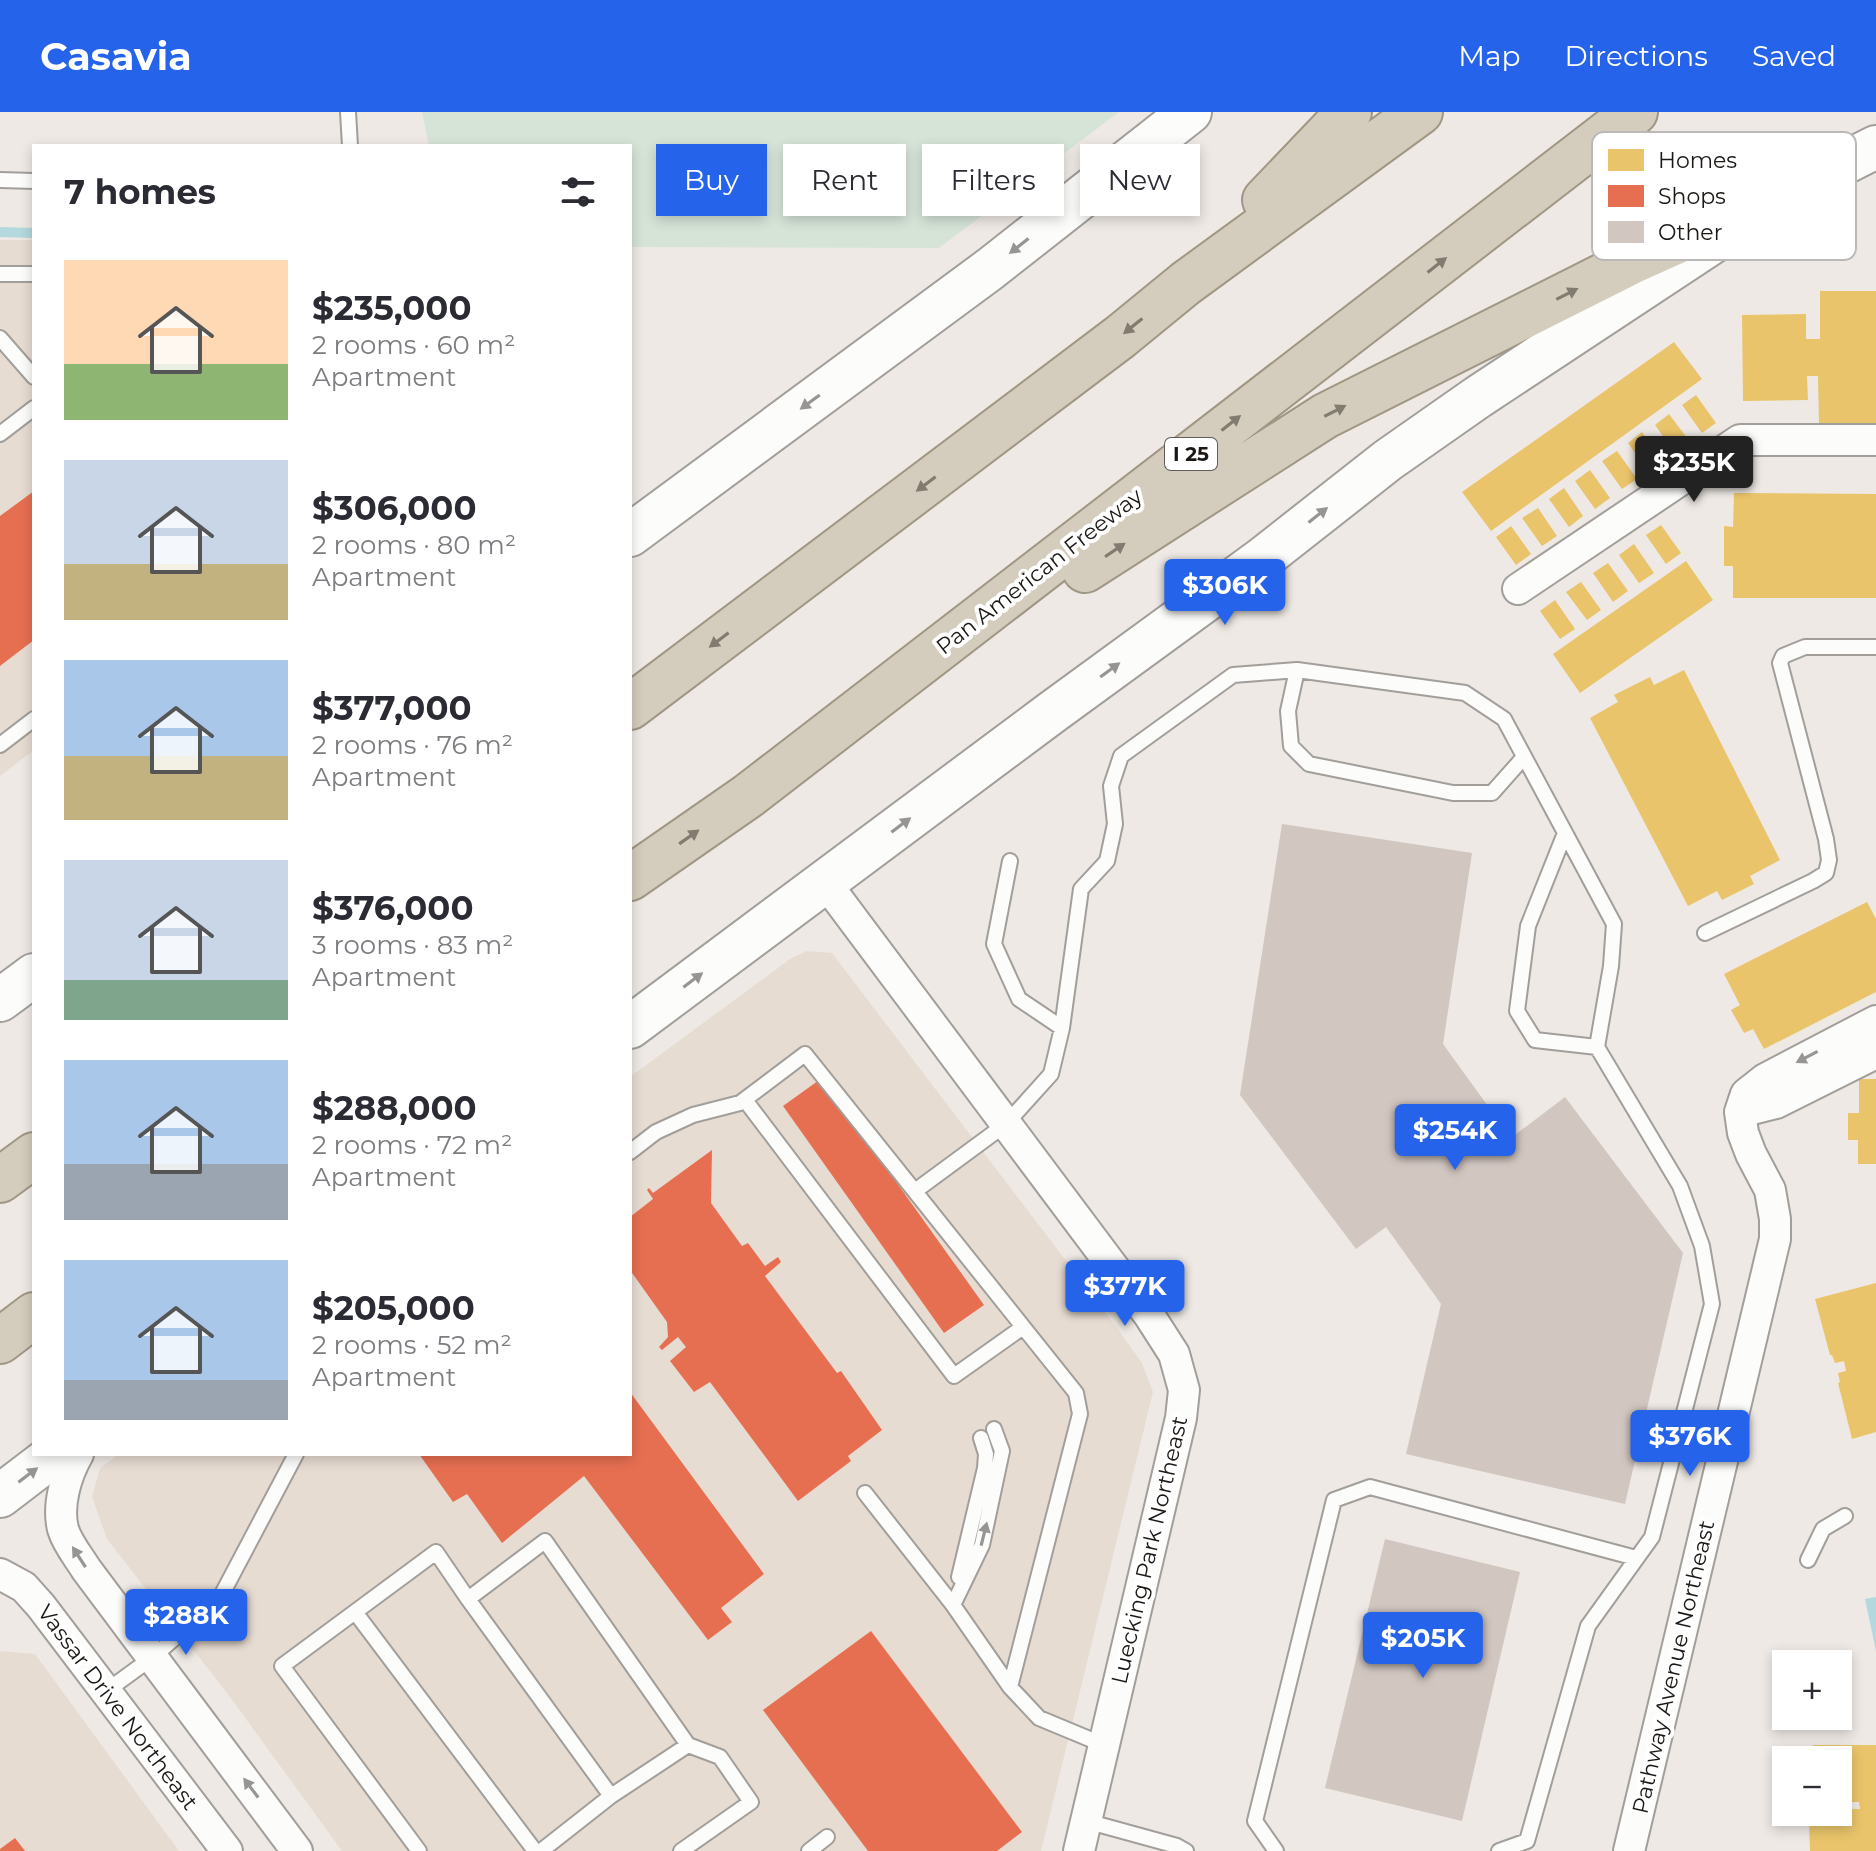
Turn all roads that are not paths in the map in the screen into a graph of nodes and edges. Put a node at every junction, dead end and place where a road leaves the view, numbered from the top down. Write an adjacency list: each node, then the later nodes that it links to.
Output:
1 (348, 112): 7 (lane)
2 (1190, 112): 23 (main road, one-way to 23)
3 (1349, 112): 17 (highway)
4 (1420, 112): 17 (highway)
5 (1635, 112): 6 (highway, Pan American Freeway / I 25, one-way to 5)
6 (1609, 132)
7 (350, 144)
8 (1592, 145): 31 (highway, Pan American Freeway / I 25, one-way to 8)
9 (1876, 147): 10 (main road)
10 (1856, 157)
11 (0, 180): 12 (lane)
12 (32, 181)
13 (1635, 260): 31 (highway, one-way to 13)
14 (1685, 260): 35 (main road, one-way to 14)
15 (0, 274): 16 (lane)
16 (32, 274)
17 (1186, 283): 27 (highway, one-way to 27)
18 (0, 338): 19 (lane)
19 (32, 375)
20 (32, 410): 21 (lane)
21 (0, 434)
22 (1876, 440): 24 (street)
23 (632, 534)
24 (1518, 589)
25 (1876, 647): 36 (lane)
26 (1297, 670): 30 (lane); 30 (lane); 41 (lane)
27 (632, 705)
28 (32, 721): 29 (lane)
29 (0, 745)
30 (1524, 757): 32 (lane)
31 (748, 796): 34 (highway, Pan American Freeway / I 25, one-way to 31)
32 (1565, 833): 42 (lane); 42 (lane)
33 (1010, 861): 41 (lane)
34 (632, 877)
35 (825, 882): 40 (main road, one-way to 35); 46 (street, Luecking Park Northeast)
36 (1705, 933)
37 (32, 976): 38 (main road)
38 (0, 1000)
39 (1876, 1021): 45 (street, one-way to 45)
40 (632, 1026)
41 (1062, 1028): 46 (lane)
42 (1597, 1047): 61 (lane)
43 (1876, 1053): 45 (street)
44 (745, 1100): 47 (lane); 50 (lane); 52 (lane)
45 (1740, 1112): 85 (street, Pathway Avenue Northeast)
46 (1006, 1124): 50 (lane); 71 (street, Luecking Park Northeast)
47 (632, 1150)
48 (32, 1156): 49 (highway)
49 (0, 1180)
50 (915, 1191): 52 (lane)
51 (32, 1317): 53 (highway)
52 (1023, 1327): 68 (lane)
53 (0, 1341)
54 (988, 1434): 65 (lane)
55 (52, 1456): 59 (main road, one-way to 55)
56 (77, 1456): 67 (street, one-way to 56)
57 (295, 1456): 67 (lane)
58 (865, 1493): 65 (lane)
59 (0, 1496)
60 (1845, 1516): 62 (lane)
61 (1636, 1558): 83 (lane); 84 (lane)
62 (1808, 1560)
63 (0, 1574): 69 (street, Vassar Drive Northeast)
64 (468, 1599): 66 (lane); 70 (lane); 72 (lane)
65 (953, 1605): 68 (lane)
66 (355, 1612): 77 (lane); 78 (lane)
67 (153, 1657): 69 (lane); 76 (street, one-way to 67)
68 (1010, 1687): 71 (lane)
69 (105, 1692): 75 (street, Vassar Drive Northeast)
70 (688, 1745): 72 (lane); 79 (lane)
71 (1104, 1745): 73 (street, Luecking Park Northeast)
72 (611, 1796): 78 (lane)
73 (1086, 1821): 81 (street, Luecking Park Northeast); 82 (lane)
74 (827, 1837): 80 (lane)
75 (227, 1851)
76 (297, 1851)
77 (419, 1851)
78 (538, 1851)
79 (681, 1851)
80 (809, 1851)
81 (1079, 1851)
82 (1186, 1851)
83 (1276, 1851)
84 (1499, 1851)
85 (1629, 1851)

